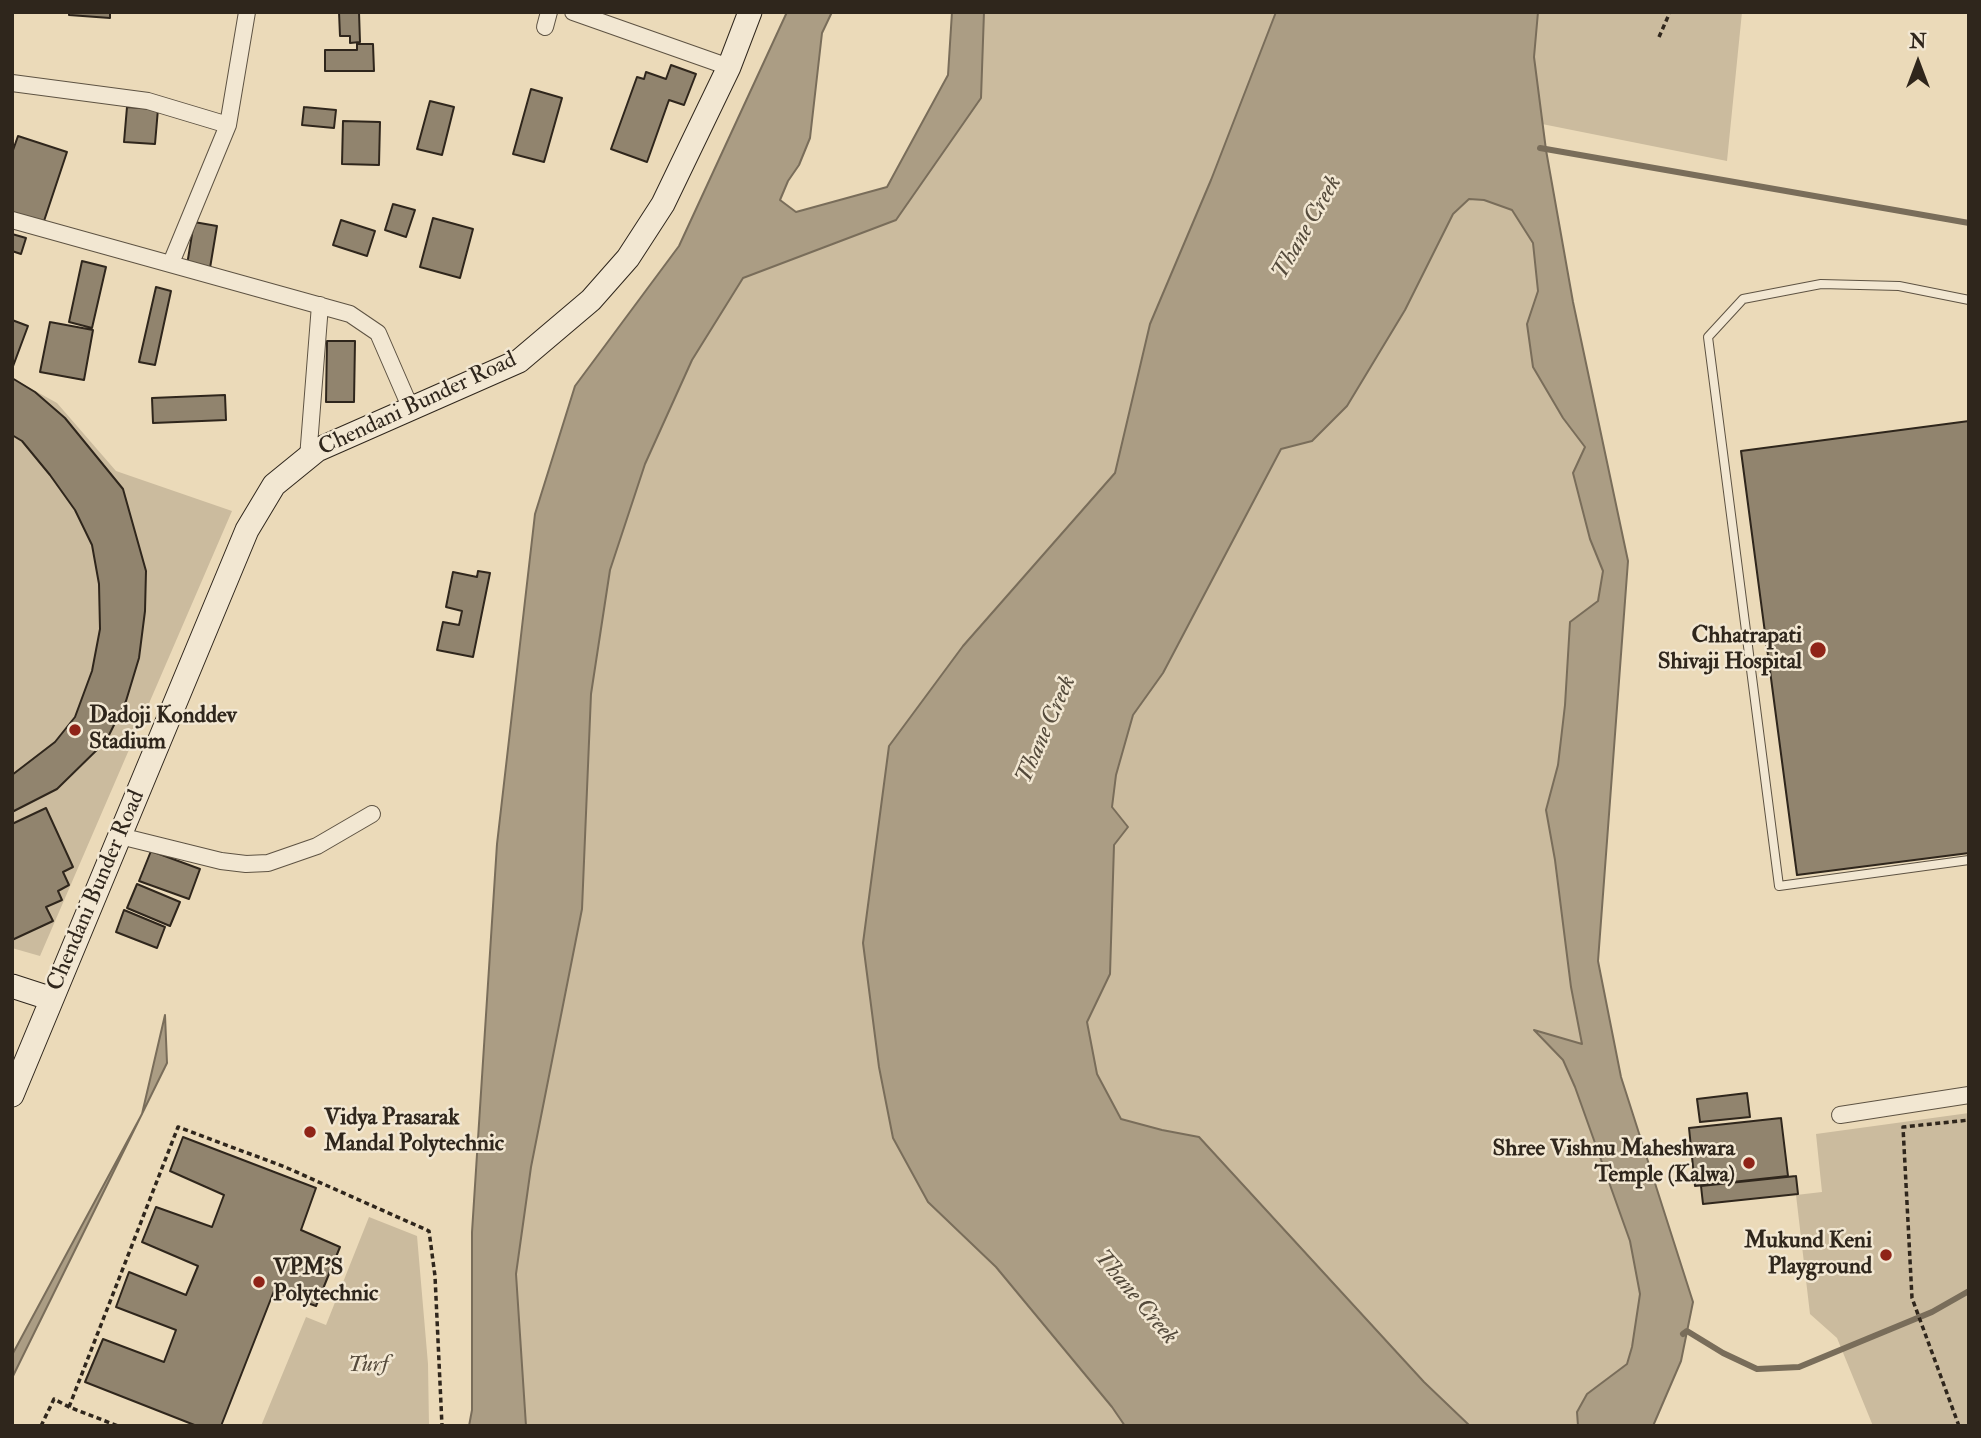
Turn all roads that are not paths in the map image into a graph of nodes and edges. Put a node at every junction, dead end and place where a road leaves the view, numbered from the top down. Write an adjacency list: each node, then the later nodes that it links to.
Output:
1 (247, 12): 6 (street)
2 (573, 12): 4 (street)
3 (750, 12): 4 (main road, Chendani Bunder Road)
4 (729, 67): 11 (main road, Chendani Bunder Road)
5 (12, 83): 6 (street)
6 (228, 125): 8 (street)
7 (12, 220): 8 (street)
8 (171, 263): 10 (street)
9 (1969, 300): 15 (lane)
10 (320, 305): 11 (street); 12 (street)
11 (411, 409): 12 (main road, Chendani Bunder Road)
12 (308, 457): 14 (main road, Chendani Bunder Road)
13 (372, 814): 14 (street)
14 (120, 836): 17 (main road, Chendani Bunder Road)
15 (1969, 860)
16 (12, 986): 17 (main road)
17 (52, 999): 18 (main road, Chendani Bunder Road)
18 (12, 1095)
19 (1969, 1095): 20 (street)
20 (1840, 1115)

